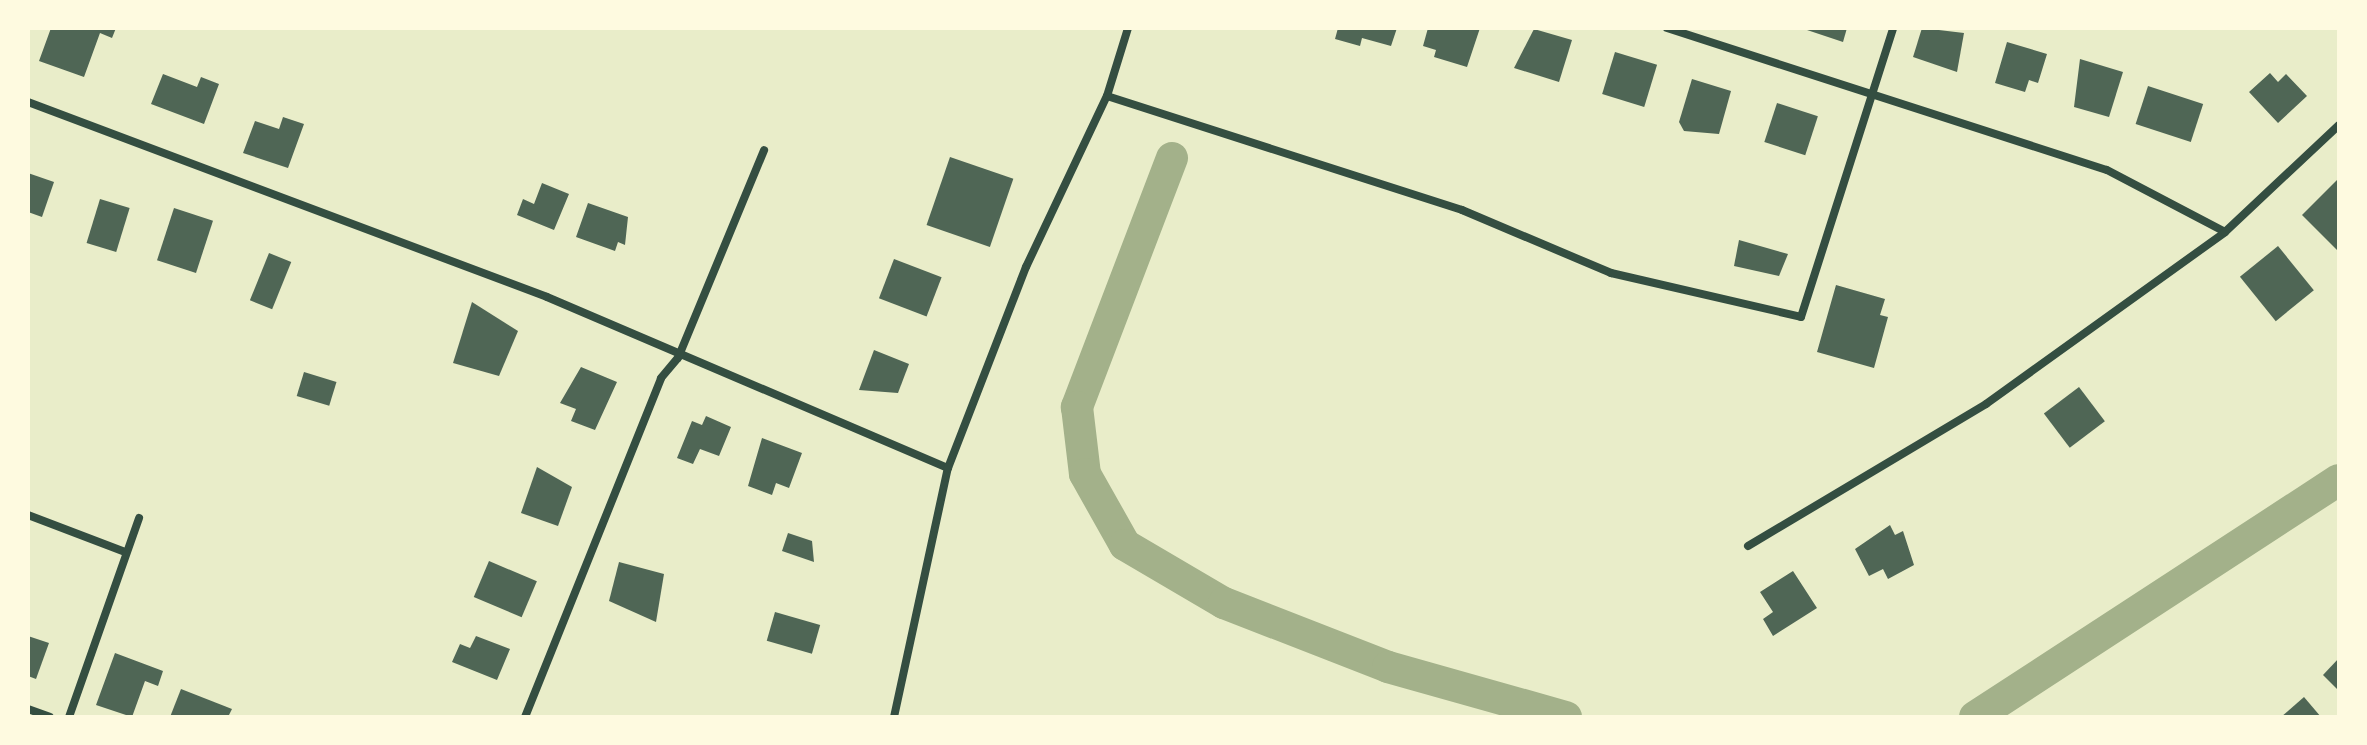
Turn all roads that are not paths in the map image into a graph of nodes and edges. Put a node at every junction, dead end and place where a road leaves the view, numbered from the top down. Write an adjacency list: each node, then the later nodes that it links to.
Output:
1 (1128, 28): 5 (street)
2 (1667, 28): 4 (street)
3 (1893, 28): 4 (street)
4 (1874, 91): 5 (street); 9 (street)
5 (1107, 96): 11 (street)
6 (28, 102): 10 (street)
7 (2339, 125): 9 (street)
8 (764, 150): 10 (street)
9 (2225, 232): 14 (street)
10 (678, 358): 11 (street); 19 (street)
11 (948, 468): 20 (street)
12 (28, 515): 15 (street)
13 (139, 518): 15 (street)
14 (1748, 546)
15 (125, 552): 18 (street)
16 (28, 709): 17 (street)
17 (50, 717)
18 (69, 717)
19 (525, 717)
20 (894, 717)

